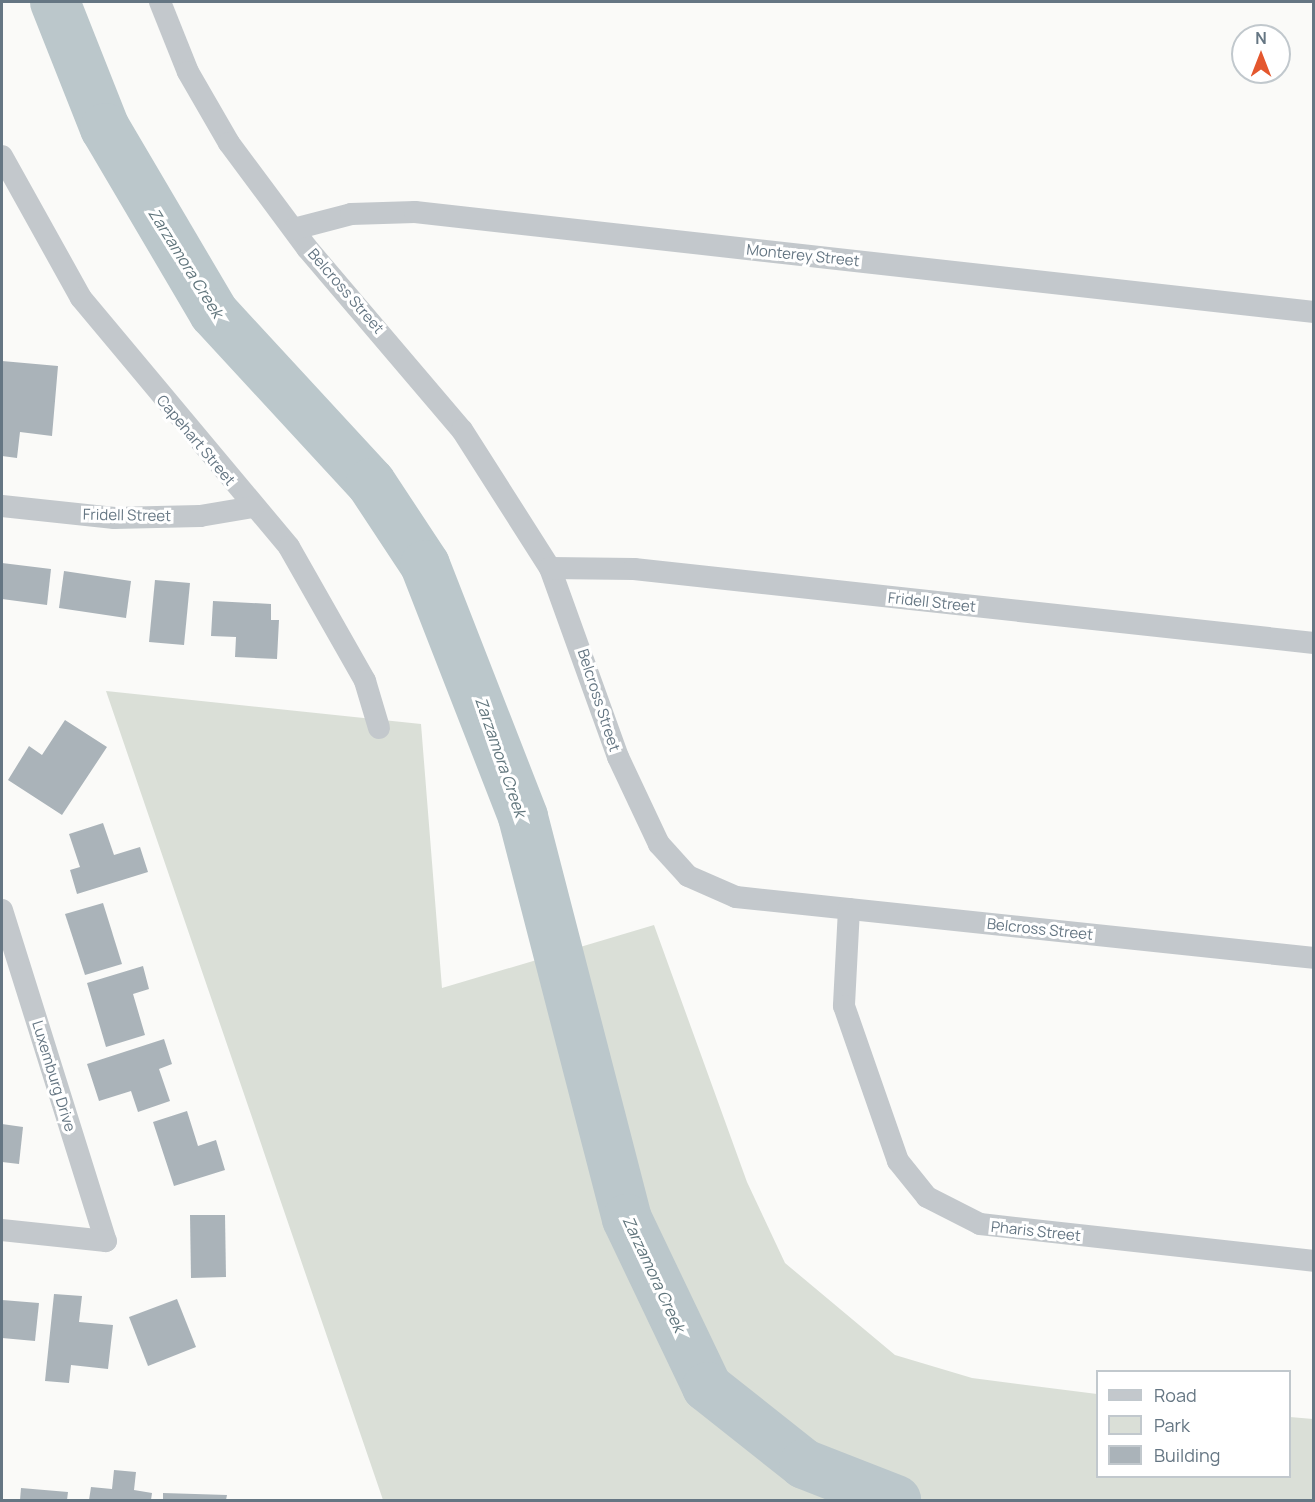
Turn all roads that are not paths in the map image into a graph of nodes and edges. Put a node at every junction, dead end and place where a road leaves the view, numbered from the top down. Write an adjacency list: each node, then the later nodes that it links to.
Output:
1 (160, 2): 3 (street, Belcross Street)
2 (4, 164): 6 (street, Capehart Street)
3 (294, 229): 4 (street, Monterey Street); 7 (street, Belcross Street)
4 (1314, 312)
5 (2, 506): 6 (street, Fridell Street)
6 (253, 507): 9 (street, Capehart Street)
7 (550, 568): 8 (street, Fridell Street); 10 (street, Belcross Street)
8 (1314, 643)
9 (379, 728)
10 (849, 909): 12 (street, Belcross Street); 14 (street, Pharis Street)
11 (2, 910): 13 (street, Luxemburg Drive)
12 (1314, 958)
13 (2, 1230)
14 (1314, 1261)

